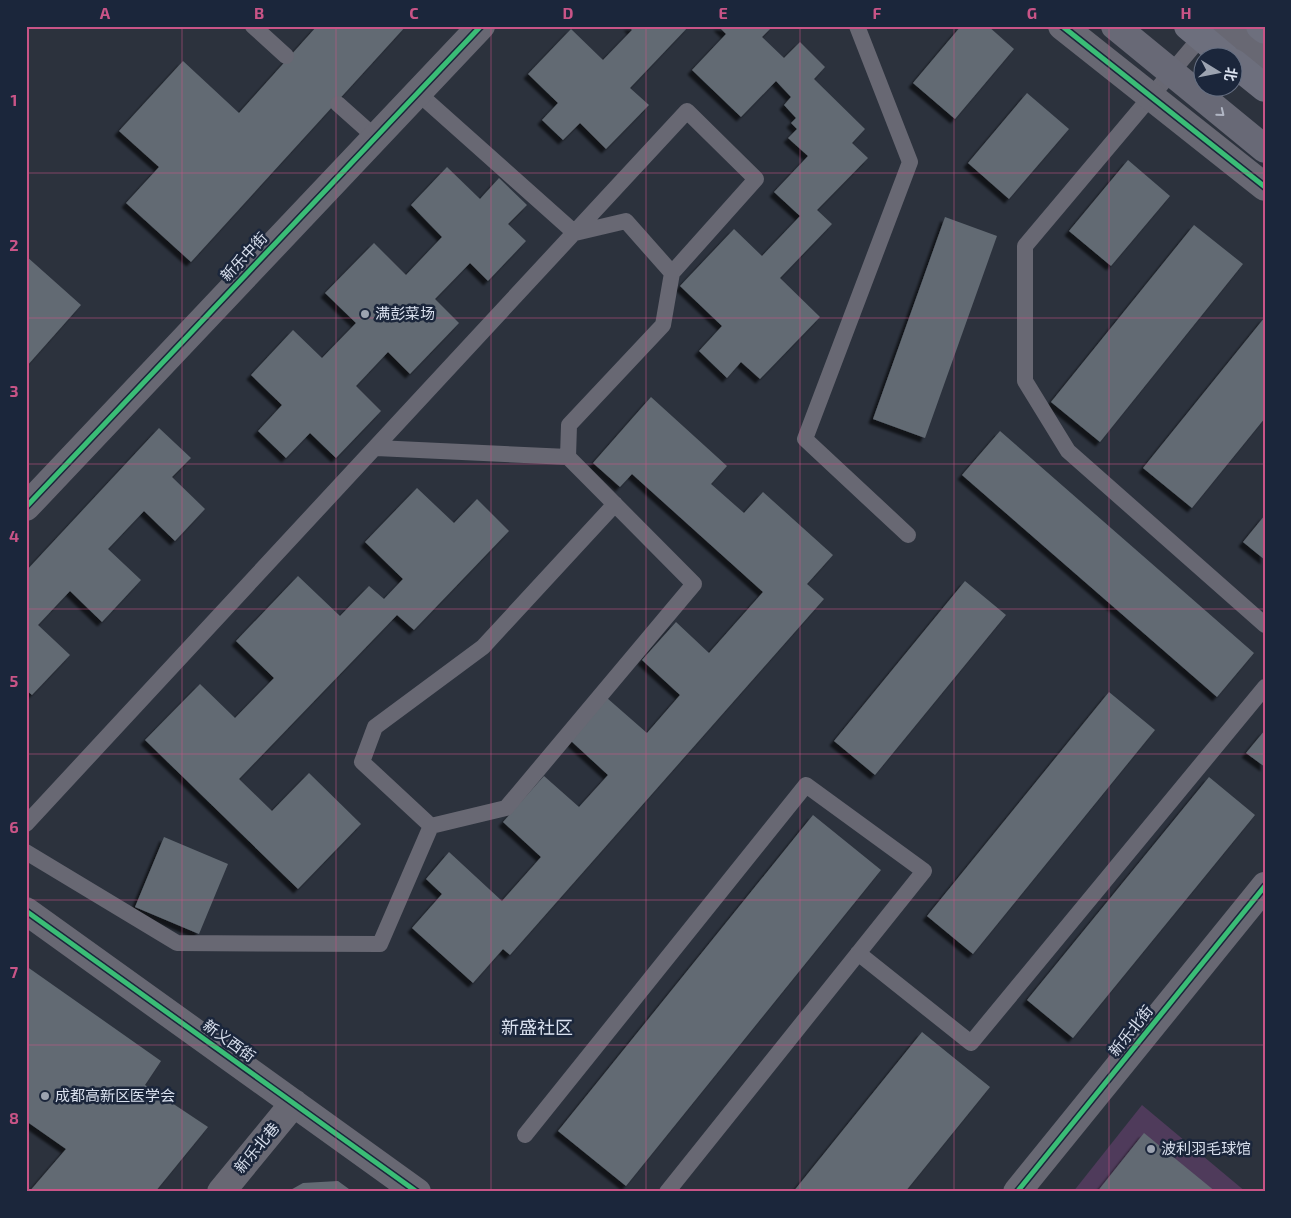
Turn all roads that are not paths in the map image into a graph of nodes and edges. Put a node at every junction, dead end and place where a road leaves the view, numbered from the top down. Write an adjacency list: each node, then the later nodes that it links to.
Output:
1 (253, 26): 12 (lane)
2 (481, 26): 16 (street, 新乐中街)
3 (857, 26): 28 (lane)
4 (1062, 26): 17 (street)
5 (1115, 26): 20 (main road, one-way to 20, bridge)
6 (1188, 26): 11 (highway, bridge)
7 (1210, 26): 17 (lane)
8 (1221, 26): 13 (street)
9 (1260, 26): 10 (highway)
10 (1265, 30)
11 (1214, 48)
12 (286, 56)
13 (1265, 61)
14 (1244, 71): 15 (highway)
15 (1265, 88)
16 (418, 93): 19 (street, 新乐中街); 22 (lane)
17 (1151, 97): 21 (street); 29 (lane)
18 (338, 104): 19 (lane)
19 (375, 137): 27 (street, 新乐中街)
20 (1265, 149)
21 (1265, 187)
22 (575, 233): 23 (lane); 23 (lane); 24 (lane)
23 (672, 274): 25 (lane)
24 (376, 448): 25 (lane); 31 (lane)
25 (568, 457): 26 (lane)
26 (615, 504): 32 (lane); 32 (lane)
27 (26, 506)
28 (908, 535)
29 (1265, 625)
30 (1265, 687): 36 (lane)
31 (26, 824)
32 (431, 826): 33 (lane)
33 (26, 852)
34 (1265, 886): 42 (street, 新乐北街)
35 (26, 912): 37 (street, 新义西街)
36 (858, 953): 38 (lane); 41 (lane)
37 (294, 1103): 39 (street, 新乐北巷); 40 (street, 新义西街)
38 (526, 1135)
39 (221, 1192)
40 (417, 1192)
41 (667, 1192)
42 (1017, 1192)

